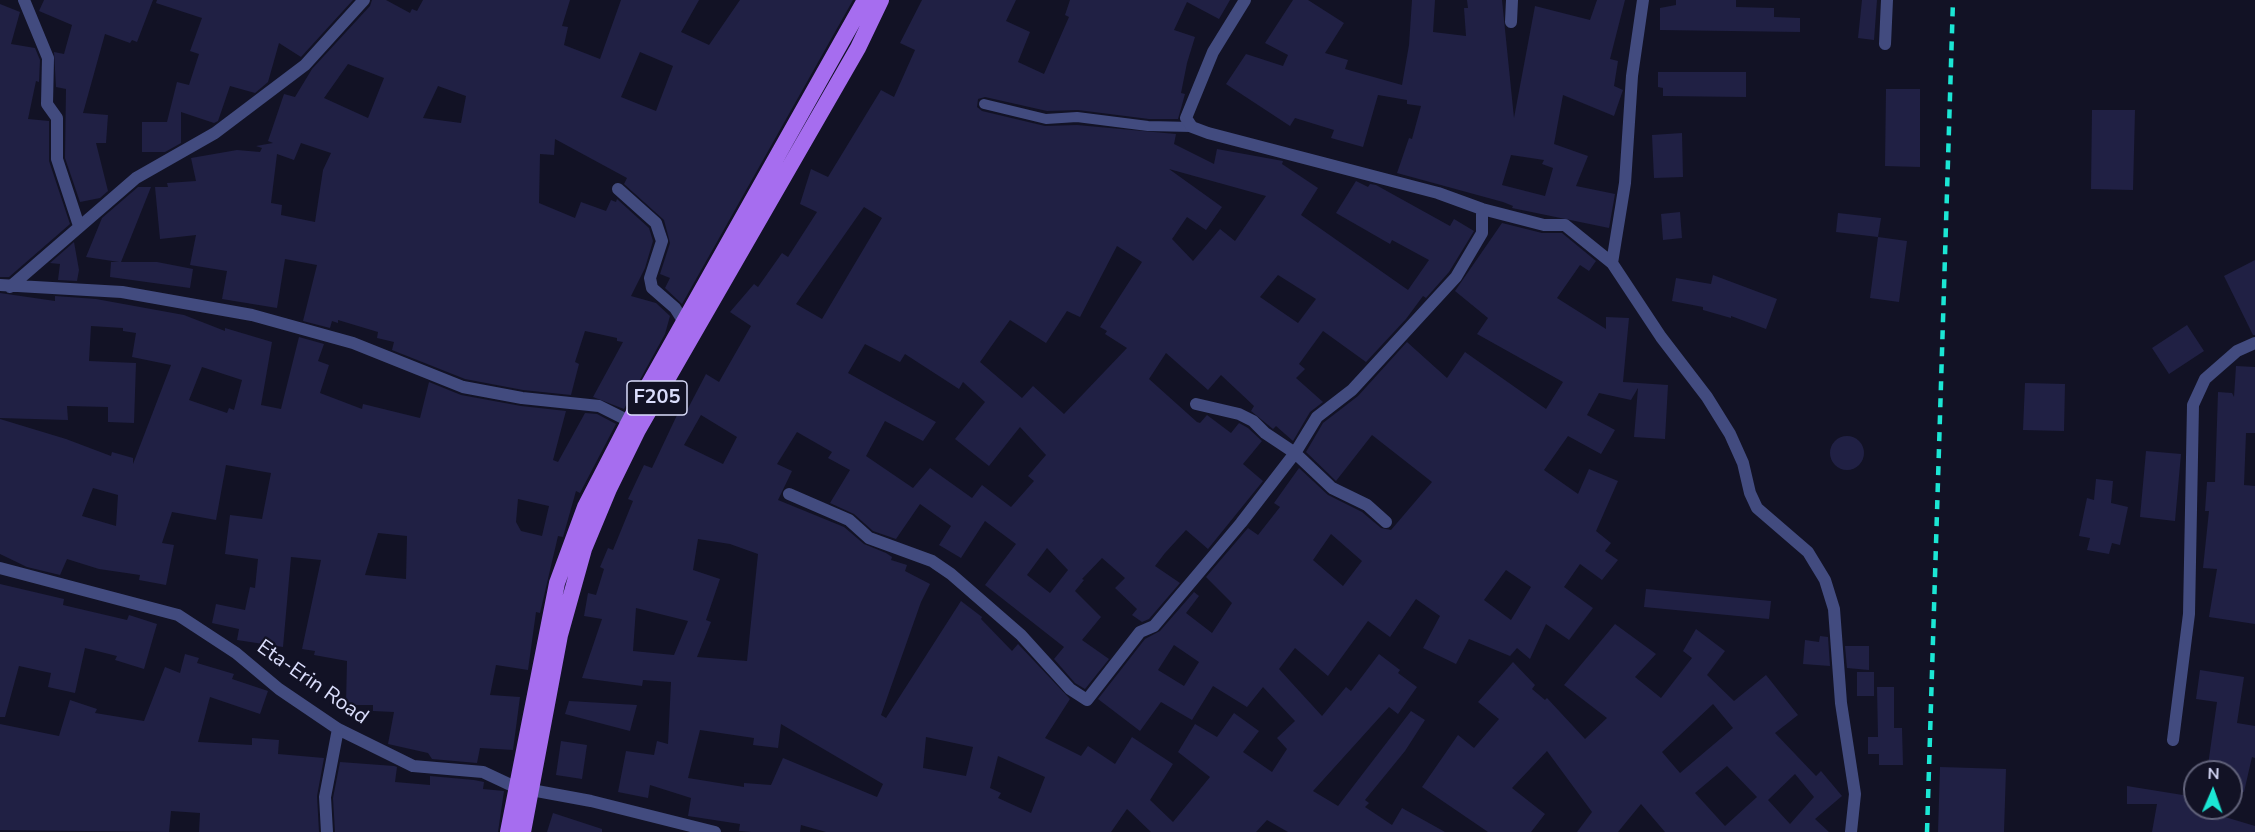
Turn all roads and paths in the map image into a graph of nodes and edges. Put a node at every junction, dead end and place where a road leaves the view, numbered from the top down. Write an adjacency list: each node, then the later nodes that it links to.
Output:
1 (24, 0): 15 (street)
2 (364, 0): 15 (street)
3 (865, 0): 18 (main road, F205)
4 (881, 0): 28 (main road, F205)
5 (1245, 0): 12 (street)
6 (1512, 0): 9 (street)
7 (1643, 0): 16 (street)
8 (1887, 0): 10 (street)
9 (1511, 22)
10 (1885, 44)
11 (984, 105): 12 (lane)
12 (1192, 127): 14 (street)
13 (618, 189): 18 (street)
14 (1482, 209): 16 (street); 22 (street)
15 (79, 226): 17 (street)
16 (1612, 263): 33 (street)
17 (5, 286): 21 (street)
18 (684, 322): 21 (main road, F205)
19 (2255, 343): 27 (street)
20 (1196, 404): 22 (street)
21 (631, 422): 28 (main road, F205)
22 (1295, 453): 23 (street); 24 (street)
23 (789, 494)
24 (1386, 522)
25 (0, 568): 26 (street, Eta-Erin Road)
26 (338, 729): 28 (street, Eta-Erin Road); 29 (street)
27 (2173, 740)
28 (522, 788): 30 (main road, F205); 31 (main road, F205); 32 (street, Eta-Erin Road)
29 (327, 832)
30 (508, 832)
31 (523, 832)
32 (715, 832)
33 (1851, 832)

